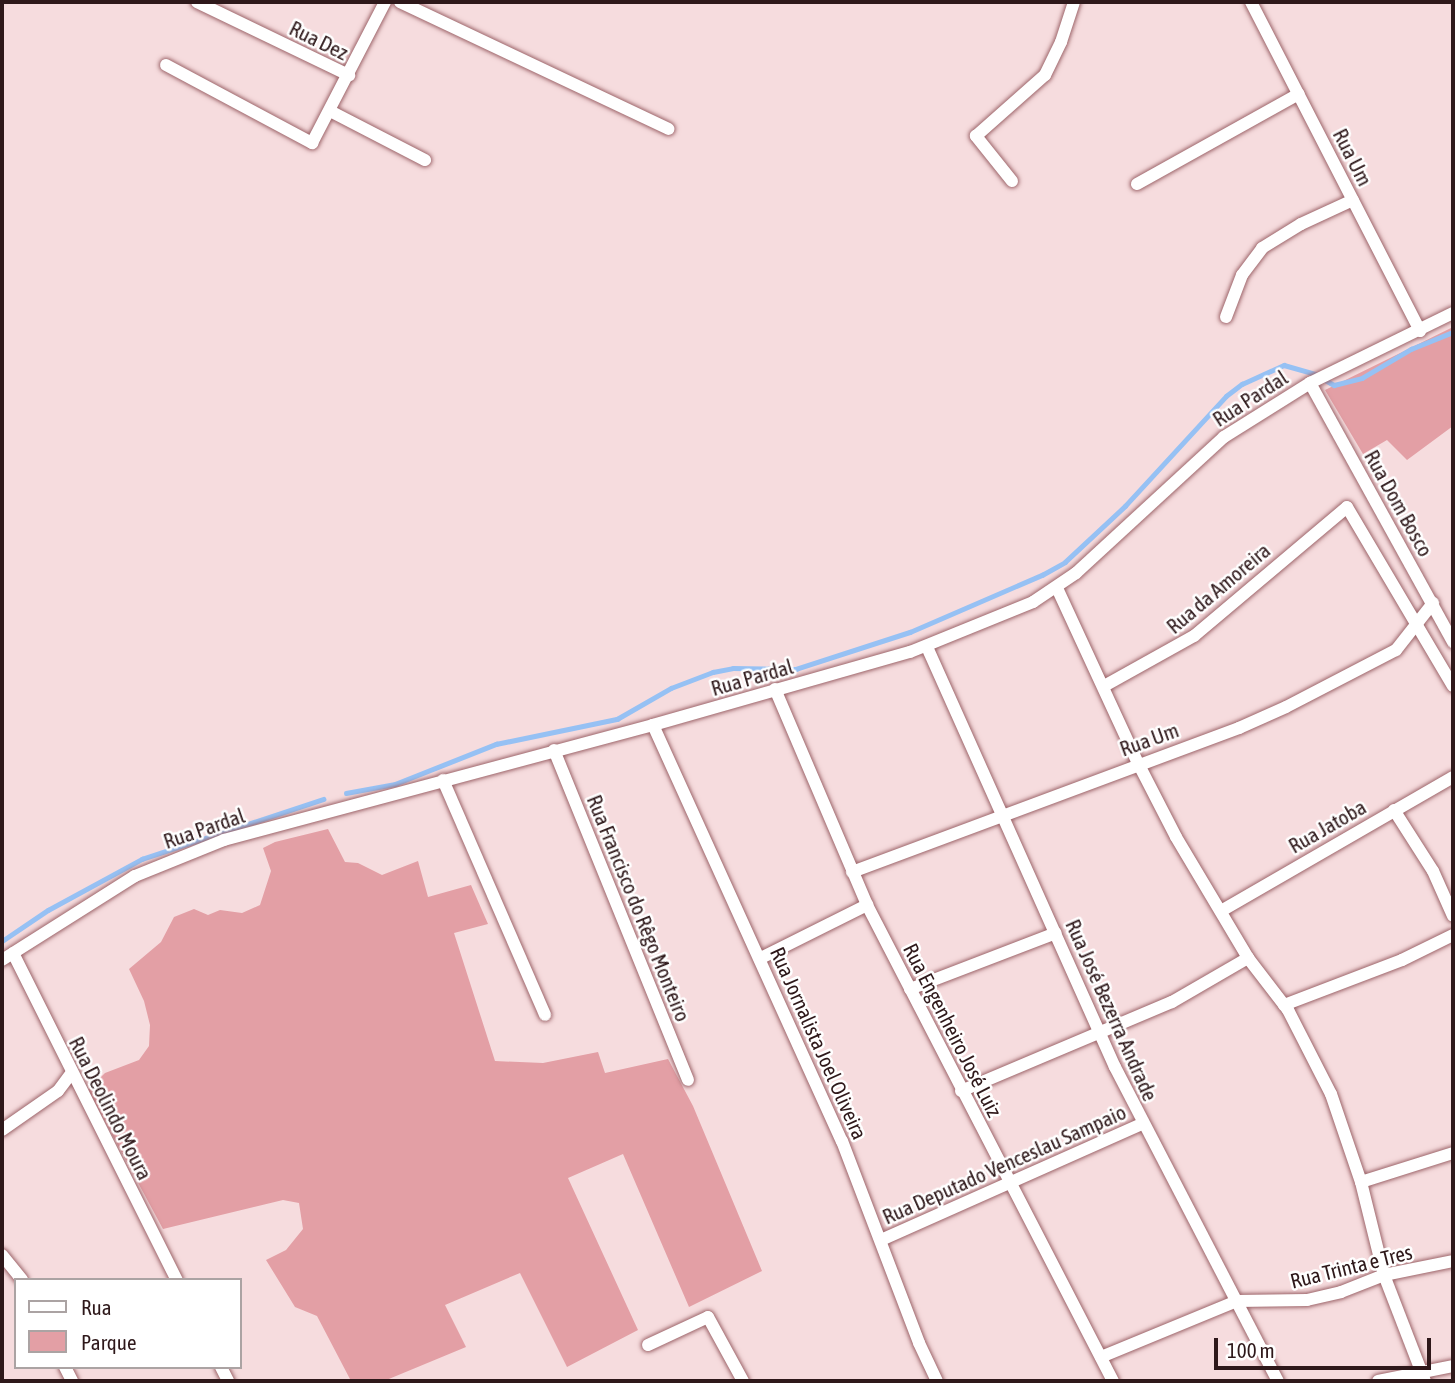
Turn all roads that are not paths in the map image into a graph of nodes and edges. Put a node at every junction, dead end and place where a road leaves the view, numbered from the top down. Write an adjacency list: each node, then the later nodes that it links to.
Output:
1 (197, 2): 7 (street, Rua Dez)
2 (385, 2): 7 (street)
3 (400, 2): 10 (street)
4 (1074, 2): 12 (street)
5 (1251, 2): 8 (street, Rua Um)
6 (166, 65): 9 (street)
7 (349, 75): 9 (street)
8 (1299, 94): 13 (street); 14 (street, Rua Um)
9 (330, 111): 11 (street)
10 (669, 129)
11 (425, 160)
12 (1012, 181)
13 (1137, 184)
14 (1353, 200): 16 (street); 17 (street, Rua Um)
15 (1453, 313): 17 (street, Rua Pardal)
16 (1226, 317)
17 (1420, 331): 18 (street, Rua Pardal)
18 (1310, 383): 19 (street, Rua Pardal); 20 (street, Rua Dom Bosco)
19 (1056, 588): 23 (street, Rua Pardal); 24 (street)
20 (1433, 603): 21 (street, Rua Um); 22 (street, Rua Dom Bosco)
21 (1416, 621): 24 (street, Rua da Amoreira); 25 (street); 29 (street, Rua Um)
22 (1453, 642)
23 (927, 647): 26 (street, Rua Pardal); 33 (street, Rua José Bezerra Andrade)
24 (1104, 686): 29 (street)
25 (1453, 686)
26 (775, 689): 27 (street, Rua Pardal); 34 (street, Rua Engenheiro José Luiz)
27 (653, 725): 28 (street, Rua Pardal); 41 (street, Rua Jornalista Joel Oliveira)
28 (554, 750): 31 (street, Rua Pardal); 48 (street, Rua Francisco do Rêgo Monteiro)
29 (1138, 763): 33 (street, Rua Um); 36 (street)
30 (1453, 777): 32 (street, Rua Jatoba)
31 (443, 780): 40 (street, Rua Pardal); 45 (street)
32 (1394, 810): 36 (street, Rua Jatoba); 37 (street)
33 (1004, 814): 34 (street, Rua Um); 38 (street, Rua José Bezerra Andrade)
34 (852, 872): 35 (street, Rua Engenheiro José Luiz)
35 (867, 905): 41 (street); 43 (street, Rua Engenheiro José Luiz)
36 (1221, 911): 42 (street)
37 (1453, 916)
38 (1056, 933): 43 (street); 46 (street, Rua José Bezerra Andrade)
39 (1453, 934): 44 (street)
40 (7, 956): 47 (street, Rua Deolindo Moura)
41 (761, 958): 55 (street, Rua Jornalista Joel Oliveira)
42 (1248, 958): 44 (street); 46 (street)
43 (910, 989): 49 (street, Rua Engenheiro José Luiz)
44 (1283, 1005): 53 (street)
45 (545, 1015)
46 (1101, 1031): 49 (street); 50 (street, Rua José Bezerra Andrade)
47 (71, 1074): 51 (street); 60 (street, Rua Deolindo Moura)
48 (688, 1080)
49 (961, 1091): 54 (street, Rua Engenheiro José Luiz)
50 (1142, 1124): 54 (street, Rua Deputado Venceslau Sampaio); 61 (street, Rua José Bezerra Andrade)
51 (2, 1130)
52 (1453, 1153): 53 (street)
53 (1361, 1182): 58 (street)
54 (1013, 1183): 55 (street, Rua Deputado Venceslau Sampaio); 63 (street, Rua Engenheiro José Luiz)
55 (881, 1240): 67 (street, Rua Jornalista Joel Oliveira)
56 (2, 1255): 59 (street)
57 (1453, 1261): 58 (street, Rua Trinta e Tres)
58 (1384, 1275): 61 (street, Rua Trinta e Tres); 65 (street)
59 (20, 1278)
60 (176, 1278)
61 (1237, 1301): 63 (street, Rua Trinta e Tres); 69 (street, Rua José Bezerra Andrade)
62 (648, 1345): 66 (street)
63 (1101, 1357): 68 (street, Rua Engenheiro José Luiz)
64 (1453, 1366): 65 (street)
65 (1423, 1377): 70 (street)
66 (743, 1381)
67 (937, 1381)
68 (1113, 1381)
69 (1278, 1381)
70 (1378, 1381)

